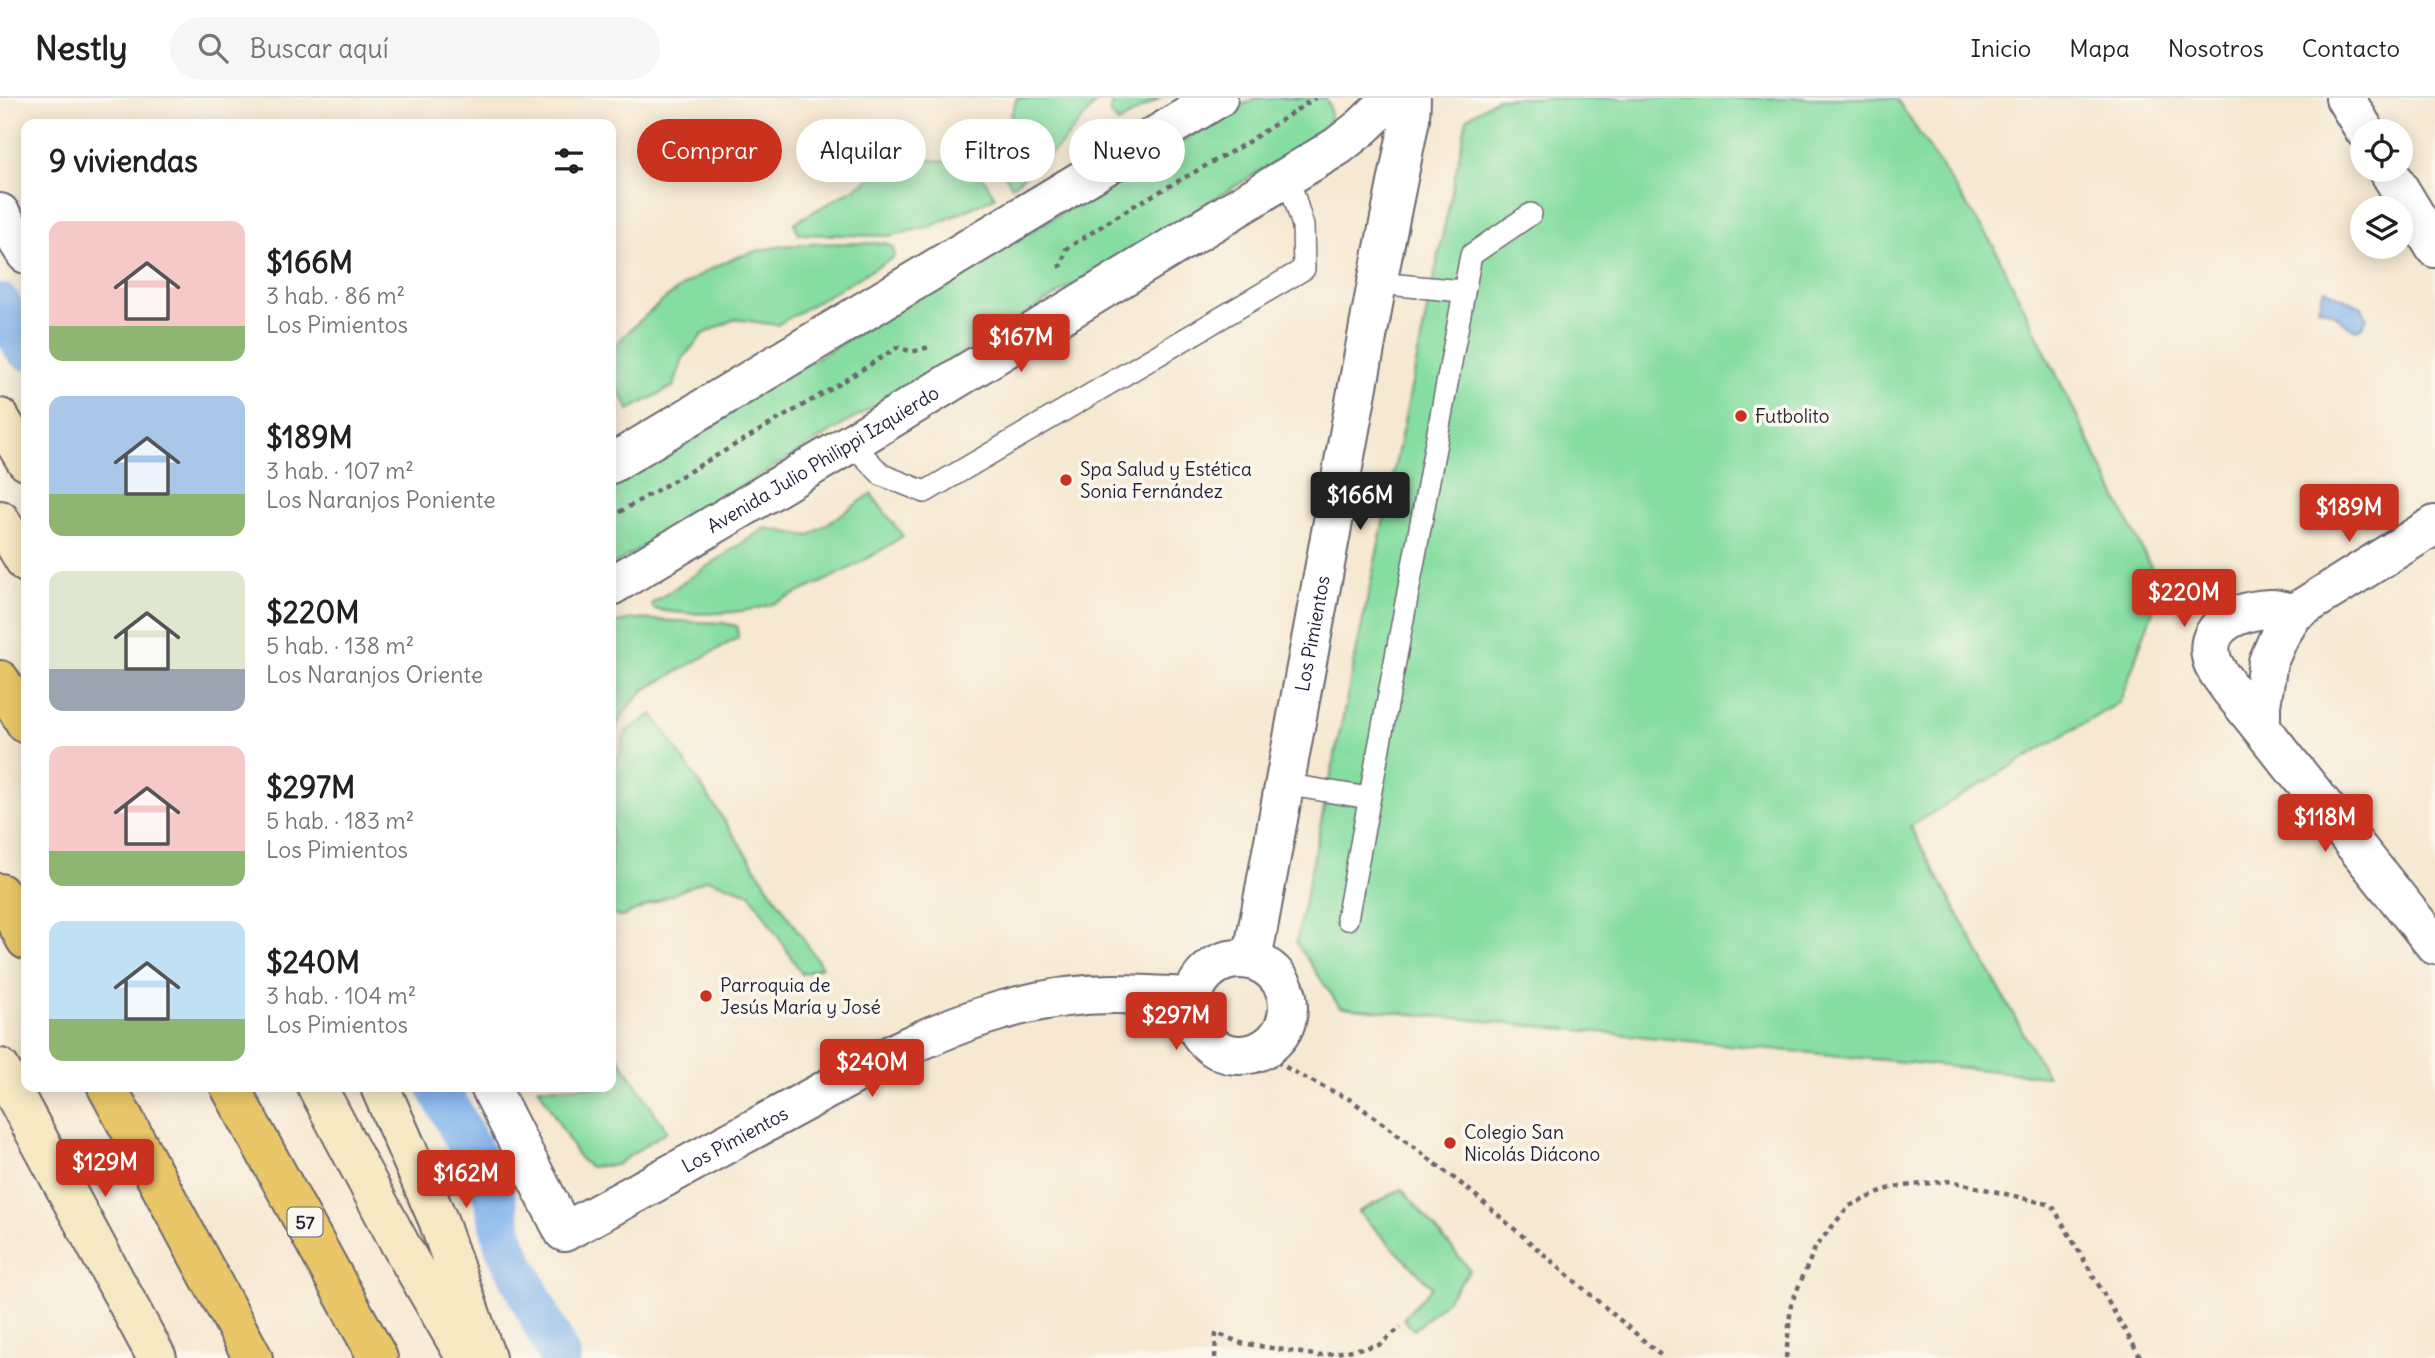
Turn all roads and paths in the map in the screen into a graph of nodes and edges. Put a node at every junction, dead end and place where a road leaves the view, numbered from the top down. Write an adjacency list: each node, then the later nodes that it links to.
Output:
1 (1218, 98): 19 (street)
2 (1315, 98): 12 (path)
3 (2345, 98): 5 (street)
4 (1394, 99): 6 (street, Avenida Julio Philippi Izquierdo); 13 (street, Los Pimientos)
5 (2358, 119)
6 (1288, 176): 17 (street, Avenida Julio Philippi Izquierdo); 17 (lane)
7 (2395, 182): 11 (street)
8 (0, 213): 10 (street)
9 (1531, 214): 14 (lane)
10 (21, 246)
11 (2435, 248)
12 (1051, 272)
13 (1377, 283): 14 (lane); 29 (street, Los Pimientos)
14 (1462, 291): 30 (lane)
15 (939, 343): 20 (path)
16 (0, 418): 18 (street)
17 (851, 443): 24 (street, Avenida Julio Philippi Izquierdo)
18 (21, 453)
19 (616, 461)
20 (616, 514)
21 (0, 520): 23 (street)
22 (2435, 525): 25 (street)
23 (21, 555)
24 (616, 583)
25 (2294, 613): 28 (street); 28 (street)
26 (0, 680): 27 (highway)
27 (21, 716)
28 (2261, 726): 34 (street)
29 (1283, 784): 30 (lane); 35 (street, Los Pimientos)
30 (1369, 798): 32 (lane)
31 (0, 893): 33 (highway)
32 (1347, 919)
33 (21, 931)
34 (2435, 945)
35 (1252, 960): 36 (street); 37 (street)
36 (1193, 996): 37 (street); 43 (street, Los Pimientos)
37 (1259, 1052): 51 (path)
38 (0, 1068): 45 (street)
39 (110, 1092): 46 (highway)
40 (233, 1092): 47 (highway, 57)
41 (320, 1092): 48 (street)
42 (382, 1092): 49 (street)
43 (493, 1092)
44 (1402, 1327): 50 (path)
45 (157, 1358)
46 (253, 1358)
47 (378, 1358)
48 (466, 1358)
49 (486, 1358)
50 (1215, 1358)
51 (1664, 1358)
52 (1787, 1358): 53 (path)
53 (2141, 1358)

